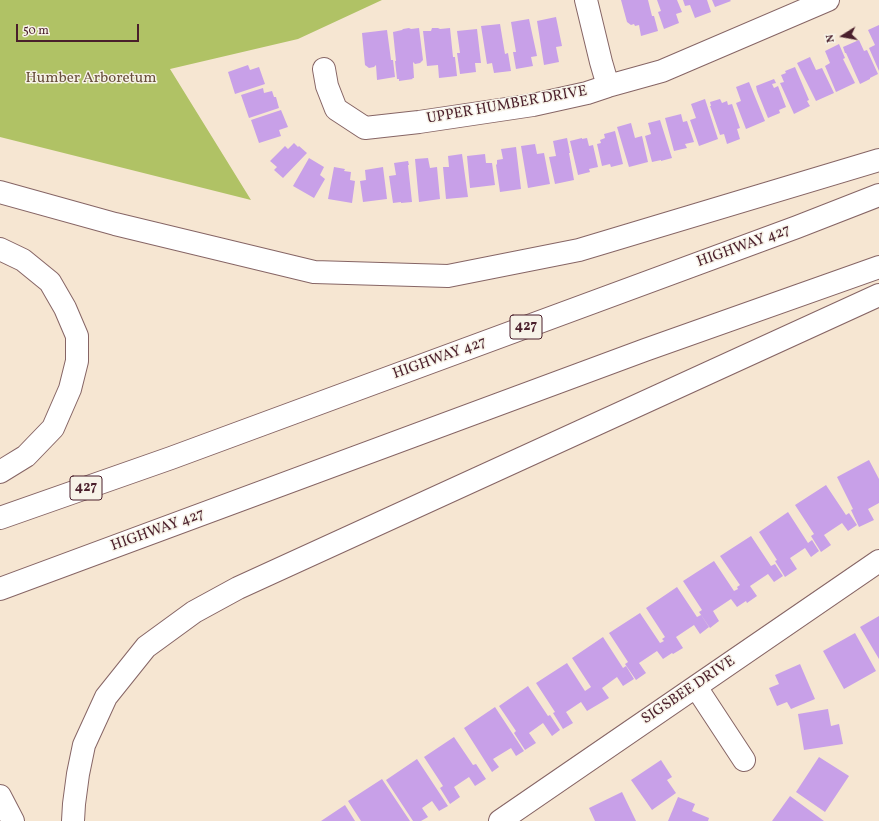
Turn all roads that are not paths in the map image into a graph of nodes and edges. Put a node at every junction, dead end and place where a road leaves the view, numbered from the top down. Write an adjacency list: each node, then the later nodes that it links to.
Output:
1 (586, 0): 4 (main road)
2 (828, 0): 4 (main road, UPPER HUMBER DRIVE)
3 (324, 69): 4 (main road, UPPER HUMBER DRIVE)
4 (608, 86)
5 (879, 160): 6 (main road)
6 (0, 192)
7 (879, 194): 12 (main road, HIGHWAY 427 / 427)
8 (0, 249): 11 (main road)
9 (879, 268): 14 (main road, HIGHWAY 427)
10 (879, 295): 19 (main road)
11 (0, 472)
12 (0, 518)
13 (879, 561): 15 (main road, SIGSBEE DRIVE)
14 (0, 589)
15 (696, 687): 16 (main road); 20 (main road, SIGSBEE DRIVE)
16 (744, 760)
17 (0, 796): 18 (main road)
18 (13, 821)
19 (73, 821)
20 (500, 821)

